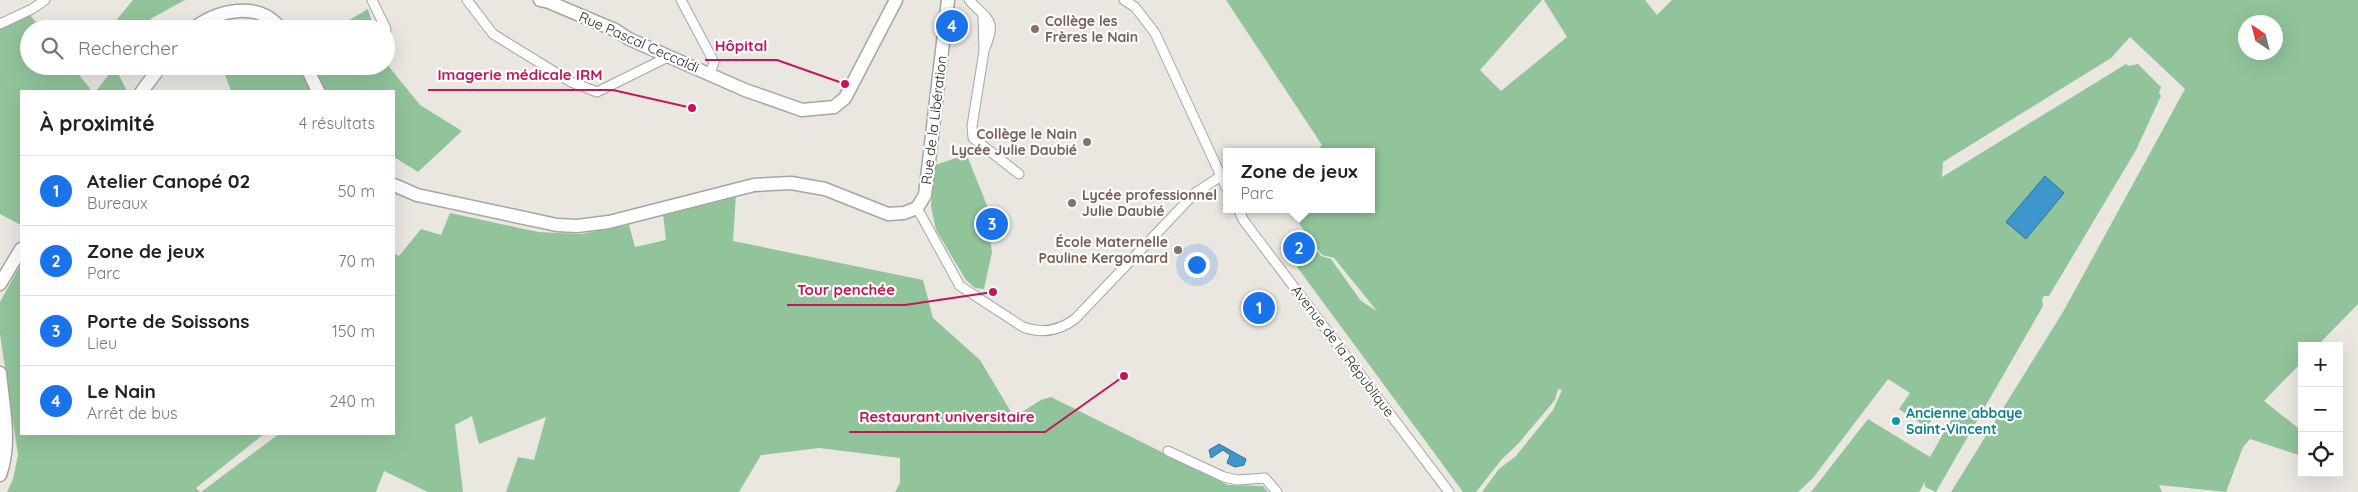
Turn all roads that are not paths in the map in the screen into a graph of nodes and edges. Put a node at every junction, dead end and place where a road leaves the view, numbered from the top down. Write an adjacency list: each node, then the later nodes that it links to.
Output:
1 (45, 0): 13 (street)
2 (372, 0): 12 (street)
3 (467, 0): 14 (street)
4 (681, 0): 15 (street)
5 (896, 0): 15 (main road, Rue Pascal Ceccaldi)
6 (948, 0): 24 (main road, Rue de la Libération)
7 (969, 0): 20 (street)
8 (1124, 0): 21 (street)
9 (547, 1): 14 (main road, Rue Pascal Ceccaldi)
10 (204, 20): 11 (main road)
11 (272, 20)
12 (382, 20)
13 (0, 24)
14 (670, 56): 15 (main road, Rue Pascal Ceccaldi)
15 (710, 74)
16 (154, 75): 18 (main road)
17 (310, 75): 19 (main road)
18 (143, 90)
19 (318, 90)
20 (1019, 174)
21 (1221, 176): 22 (street); 24 (street)
22 (1223, 180)
23 (395, 185): 24 (main road)
24 (917, 208)
25 (1240, 213): 32 (street, Avenue de la République)
26 (20, 251): 27 (main road)
27 (0, 284)
28 (0, 373): 30 (main road)
29 (1168, 450): 31 (street)
30 (0, 475)
31 (1277, 492)
32 (1449, 492)

